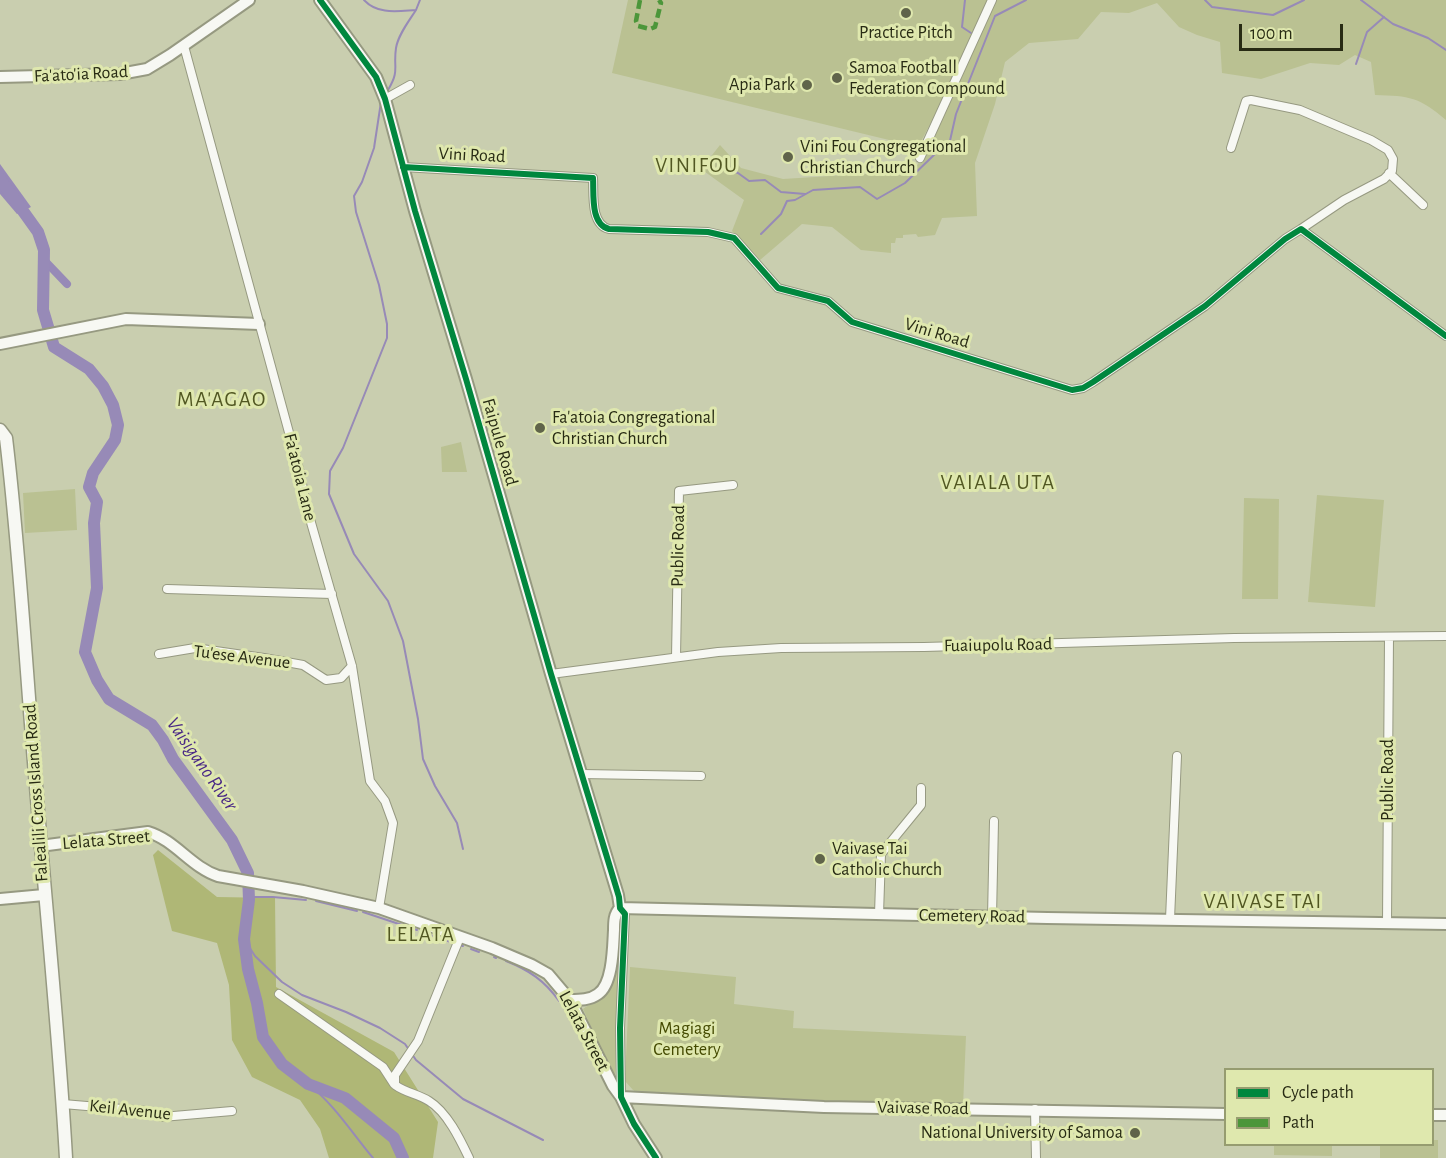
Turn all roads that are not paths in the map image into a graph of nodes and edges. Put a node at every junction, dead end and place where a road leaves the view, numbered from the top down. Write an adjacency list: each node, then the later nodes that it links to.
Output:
1 (249, 0): 4 (street, Fa'ato'ia Road)
2 (320, 0): 7 (street, Faipule Road)
3 (992, 0): 9 (street)
4 (184, 46): 5 (street, Fa'ato'ia Road); 14 (street, Fa'atoia Lane)
5 (0, 77)
6 (410, 85): 7 (street)
7 (385, 99): 10 (street, Faipule Road)
8 (1231, 148): 11 (street)
9 (920, 158)
10 (404, 167): 13 (street, Vini Road); 26 (street, Faipule Road)
11 (1389, 173): 12 (street); 13 (street)
12 (1423, 205)
13 (1301, 229): 15 (street)
14 (259, 324): 16 (street); 20 (street, Fa'atoia Lane)
15 (1446, 336)
16 (0, 344)
17 (0, 430): 32 (main road, Falealili Cross Island Road)
18 (734, 485): 24 (street, Public Road)
19 (167, 589): 20 (street)
20 (332, 594): 25 (street, Fa'atoia Lane)
21 (1446, 636): 22 (street, Fuaiupolu Road)
22 (1389, 638): 24 (street, Fuaiupolu Road); 40 (street, Public Road)
23 (159, 654): 25 (street, Tu'ese Avenue)
24 (676, 657): 26 (street, Fuaiupolu Road)
25 (352, 666): 35 (street, Fa'atoia Lane)
26 (551, 674): 28 (street, Faipule Road)
27 (1177, 756): 39 (street)
28 (582, 774): 29 (street); 36 (street, Faipule Road)
29 (701, 776)
30 (921, 789): 37 (street)
31 (994, 821): 38 (street)
32 (40, 846): 33 (main road, Falealili Cross Island Road); 35 (street, Lelata Street)
33 (44, 895): 34 (street); 47 (main road, Falealili Cross Island Road)
34 (0, 899)
35 (379, 908): 42 (street, Lelata Street)
36 (620, 908): 37 (street, Cemetery Road); 44 (street); 46 (street)
37 (879, 914): 38 (street, Cemetery Road)
38 (992, 917): 39 (street, Cemetery Road)
39 (1170, 919): 40 (street, Cemetery Road)
40 (1387, 923): 41 (street, Cemetery Road)
41 (1446, 924)
42 (460, 936): 44 (street, Lelata Street); 45 (street)
43 (279, 994): 45 (street)
44 (570, 1000): 46 (street, Lelata Street)
45 (395, 1085): 52 (street)
46 (621, 1097): 48 (street, Vaivase Road); 53 (street, Lelata Street)
47 (63, 1104): 49 (street, Keil Avenue); 51 (main road, Falealili Cross Island Road)
48 (1035, 1109): 50 (street, Vaivase Road); 54 (street)
49 (232, 1111)
50 (1224, 1114)
51 (66, 1158)
52 (469, 1158)
53 (656, 1158)
54 (1036, 1158)

